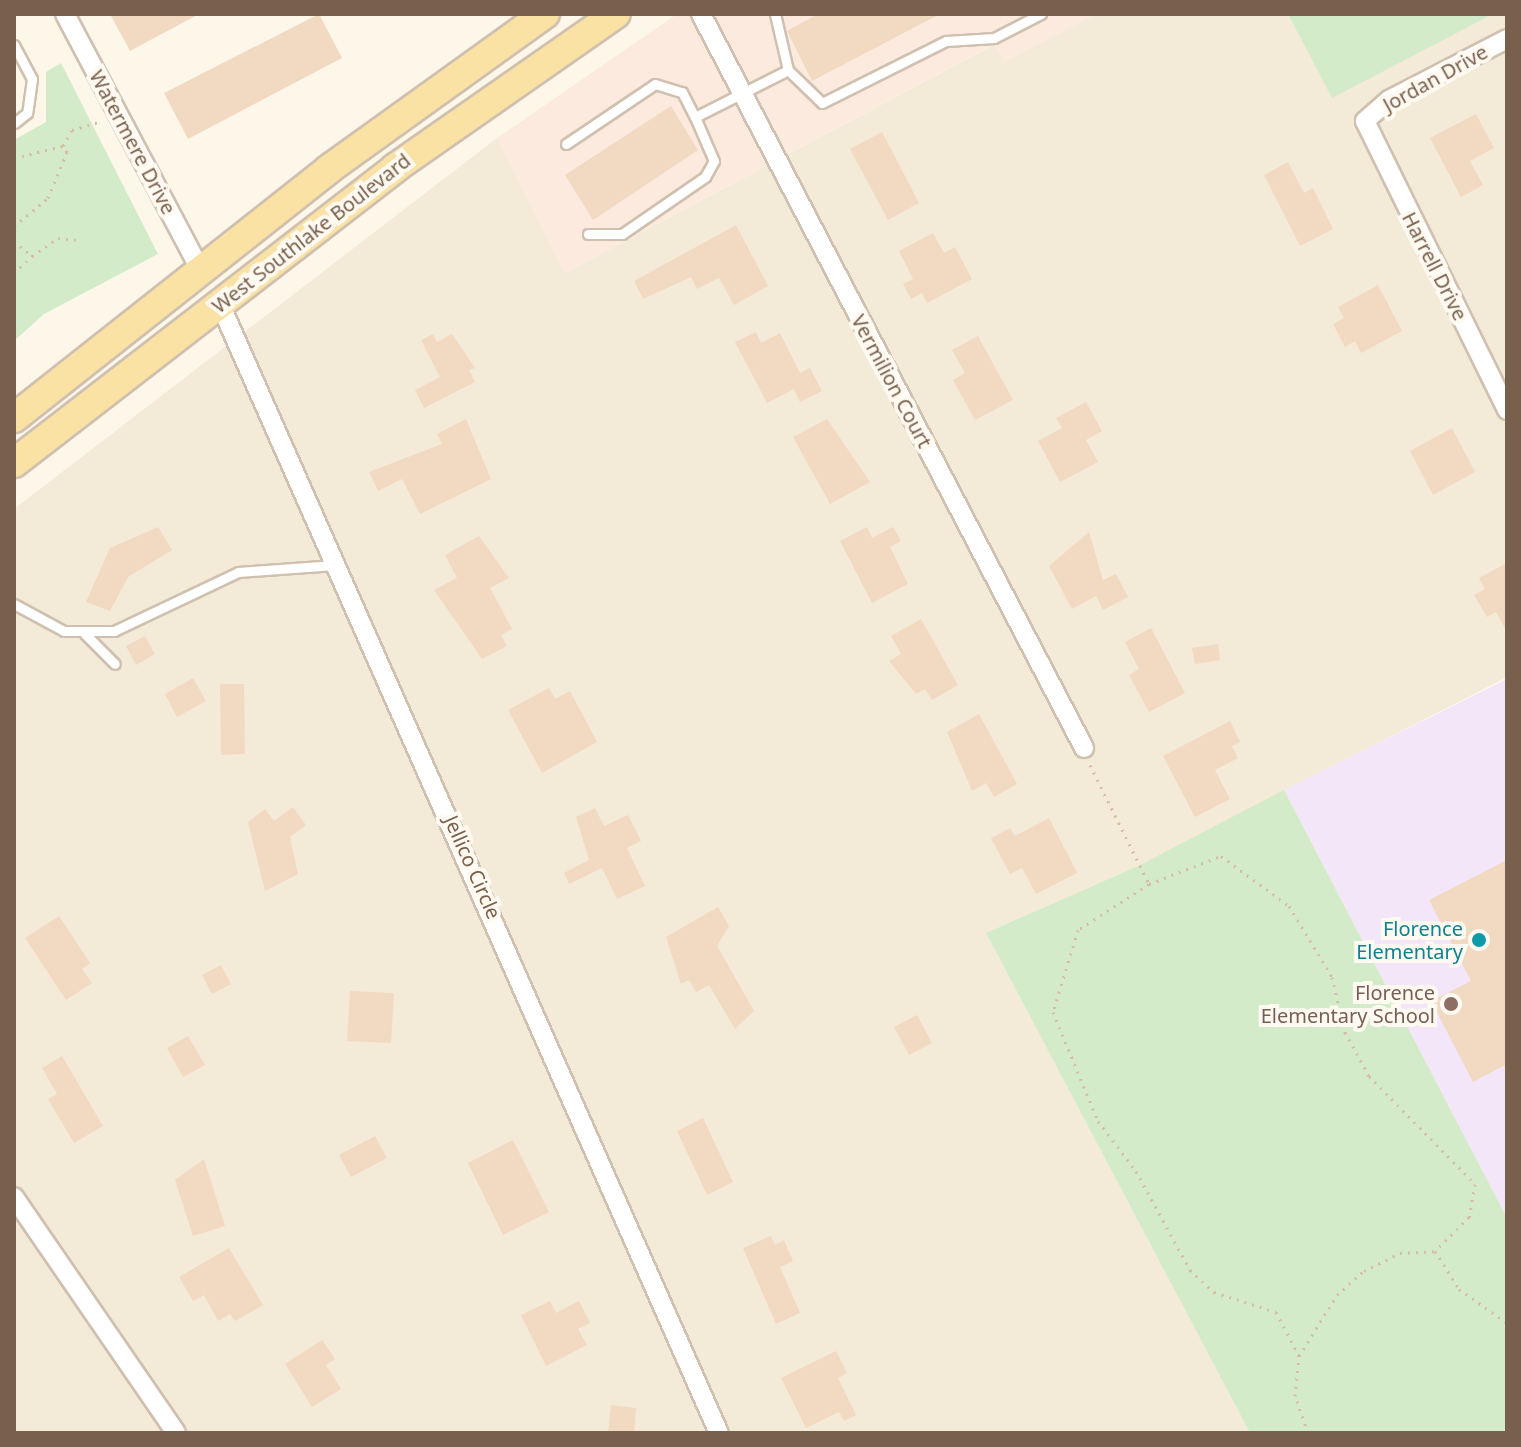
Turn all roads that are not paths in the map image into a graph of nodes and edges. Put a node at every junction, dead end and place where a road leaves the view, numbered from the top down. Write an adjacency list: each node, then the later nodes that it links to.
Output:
1 (65, 14): 16 (street, Watermere Drive)
2 (545, 14): 16 (main road, West Southlake Boulevard)
3 (616, 14): 17 (main road, West Southlake Boulevard)
4 (701, 14): 10 (street, Vermilion Court)
5 (775, 14): 9 (lane)
6 (1041, 14): 9 (lane)
7 (1507, 39): 12 (street, Jordan Drive)
8 (14, 45): 13 (lane)
9 (788, 70): 10 (lane)
10 (742, 93): 11 (lane); 25 (street, Vermilion Court)
11 (695, 117): 14 (lane); 15 (lane)
12 (1365, 121): 18 (street, Harrell Drive)
13 (14, 123)
14 (566, 144)
15 (588, 234)
16 (201, 271): 17 (main road); 19 (main road, West Southlake Boulevard)
17 (220, 304): 20 (main road, West Southlake Boulevard); 21 (street, Jellico Circle)
18 (1507, 410)
19 (14, 418)
20 (14, 463)
21 (339, 564): 23 (lane); 28 (street, Jellico Circle)
22 (14, 604): 23 (lane)
23 (85, 634): 24 (lane)
24 (115, 664)
25 (1084, 748)
26 (14, 1197): 27 (street)
27 (176, 1433)
28 (719, 1433)

